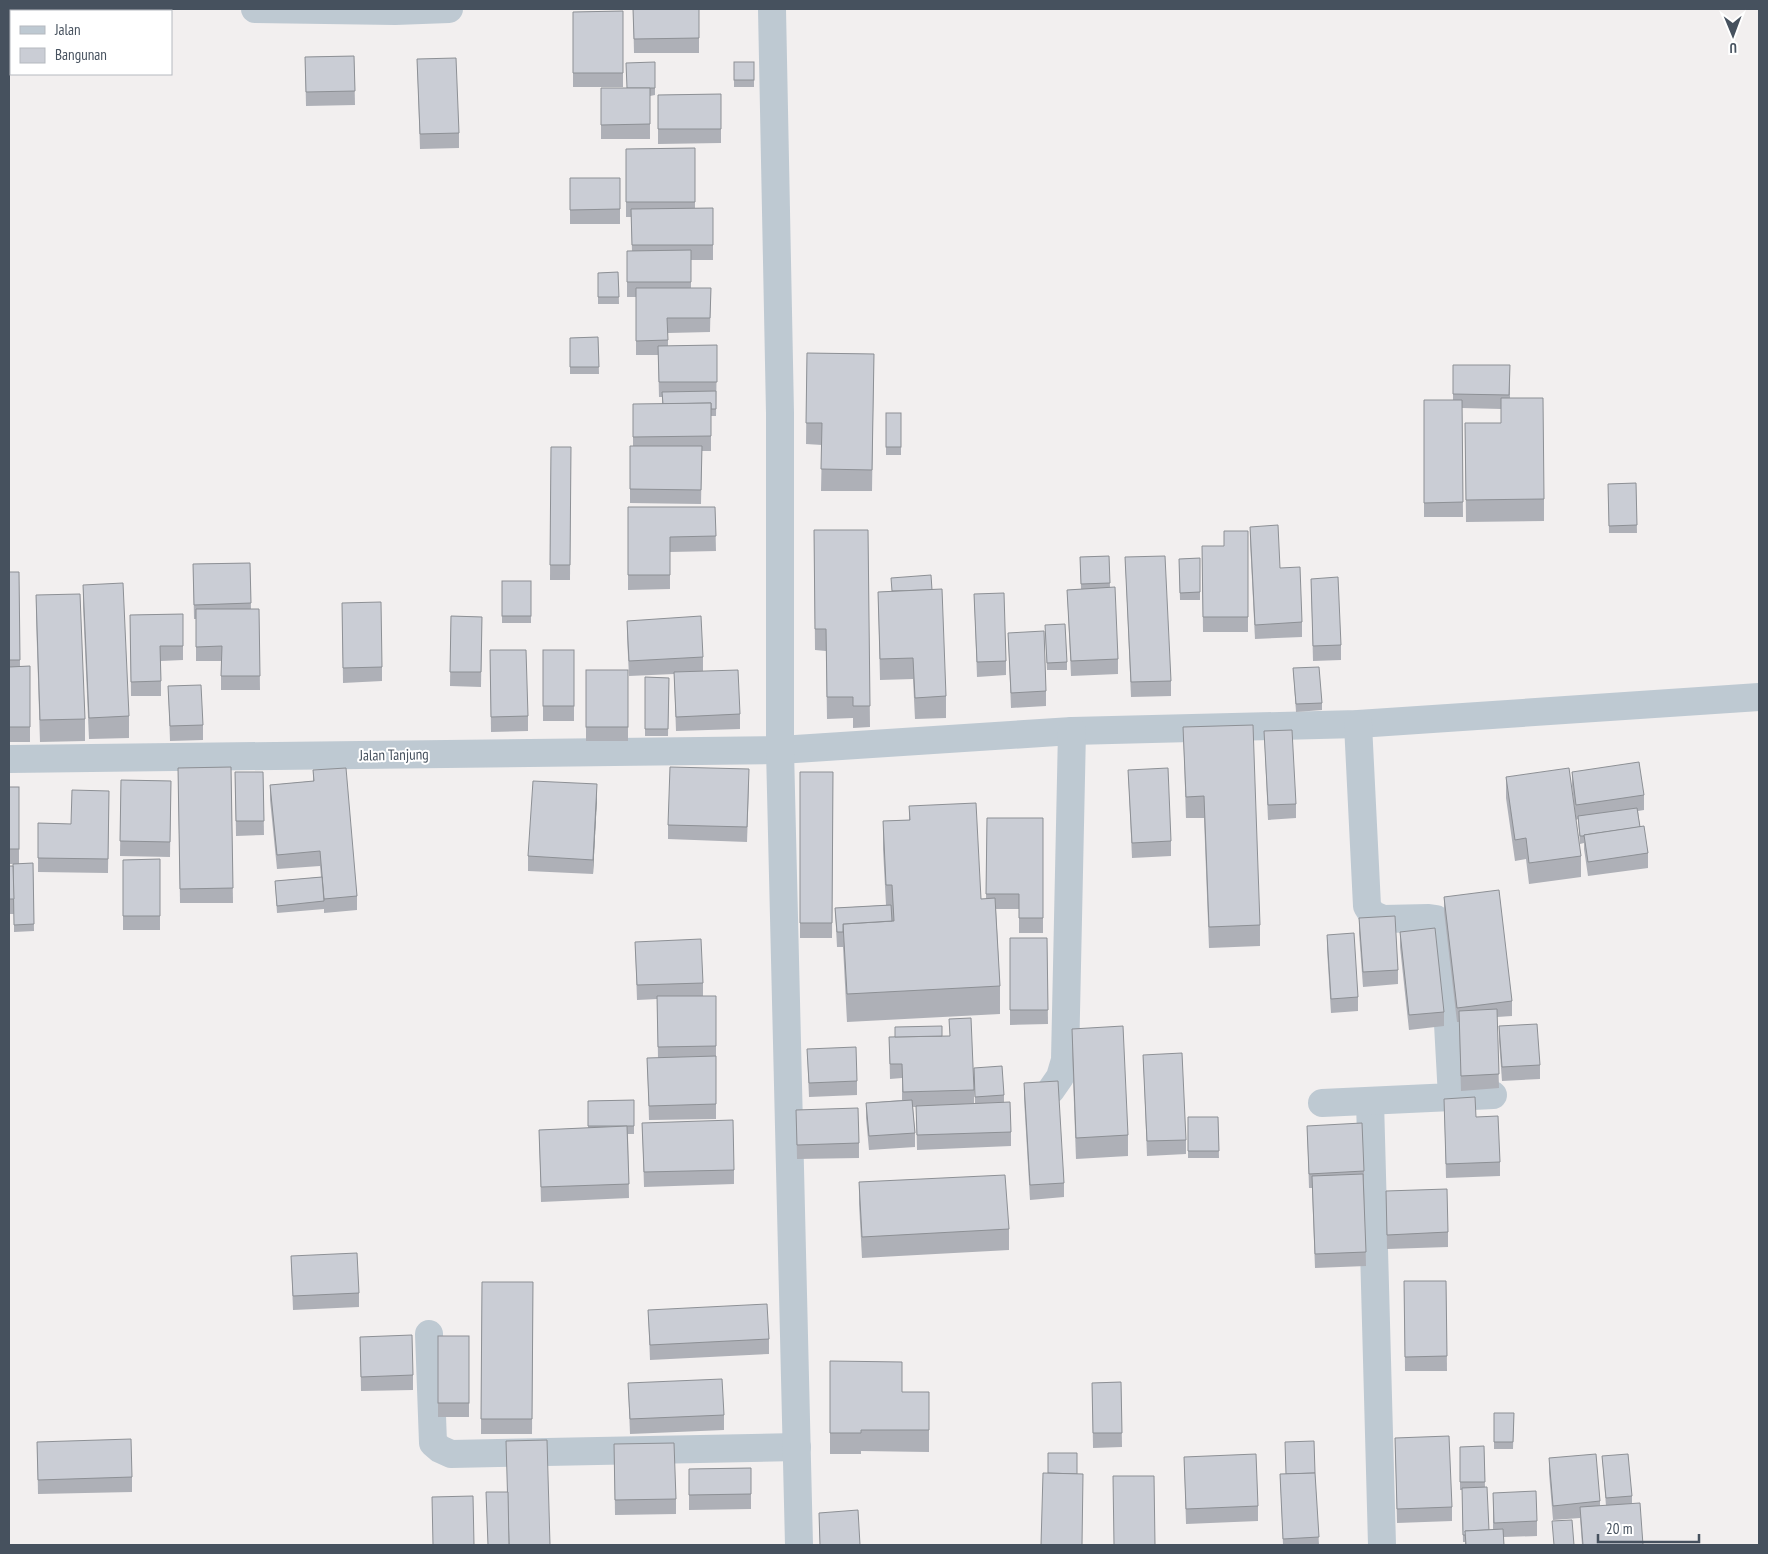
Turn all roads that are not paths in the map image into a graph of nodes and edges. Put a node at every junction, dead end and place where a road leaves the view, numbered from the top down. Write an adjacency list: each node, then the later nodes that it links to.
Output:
1 (255, 9): 2 (street)
2 (449, 9)
3 (772, 9): 7 (street)
4 (1759, 697): 5 (street, Jalan Tanjung)
5 (1358, 724): 6 (street, Jalan Tanjung); 11 (street)
6 (1072, 731): 7 (street, Jalan Tanjung); 9 (street)
7 (780, 750): 8 (street, Jalan Tanjung); 15 (street)
8 (9, 759)
9 (1051, 1090)
10 (1493, 1095): 11 (street)
11 (1452, 1097): 12 (street)
12 (1370, 1100): 13 (street); 17 (street)
13 (1322, 1102)
14 (429, 1334): 15 (street)
15 (796, 1447): 16 (street)
16 (799, 1545)
17 (1382, 1545)

